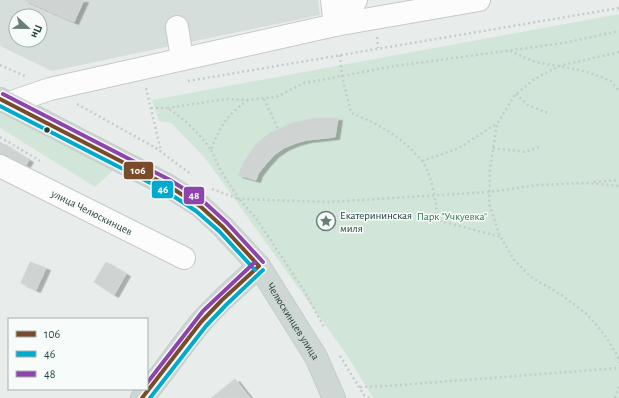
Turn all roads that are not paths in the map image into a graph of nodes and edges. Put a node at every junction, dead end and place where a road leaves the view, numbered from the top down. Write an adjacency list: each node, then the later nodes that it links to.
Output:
1 (332, 0): 4 (street)
2 (356, 0): 4 (street)
3 (479, 0): 4 (street)
4 (335, 25): 6 (street)
5 (177, 28): 6 (street)
6 (182, 59): 7 (street)
7 (4, 101): 10 (main road, Челюскинцев улица)
8 (0, 166): 9 (street, улица Челюскинцев)
9 (184, 258)
10 (258, 266): 11 (main road); 12 (main road, Челюскинцев улица)
11 (142, 398)
12 (334, 398)

